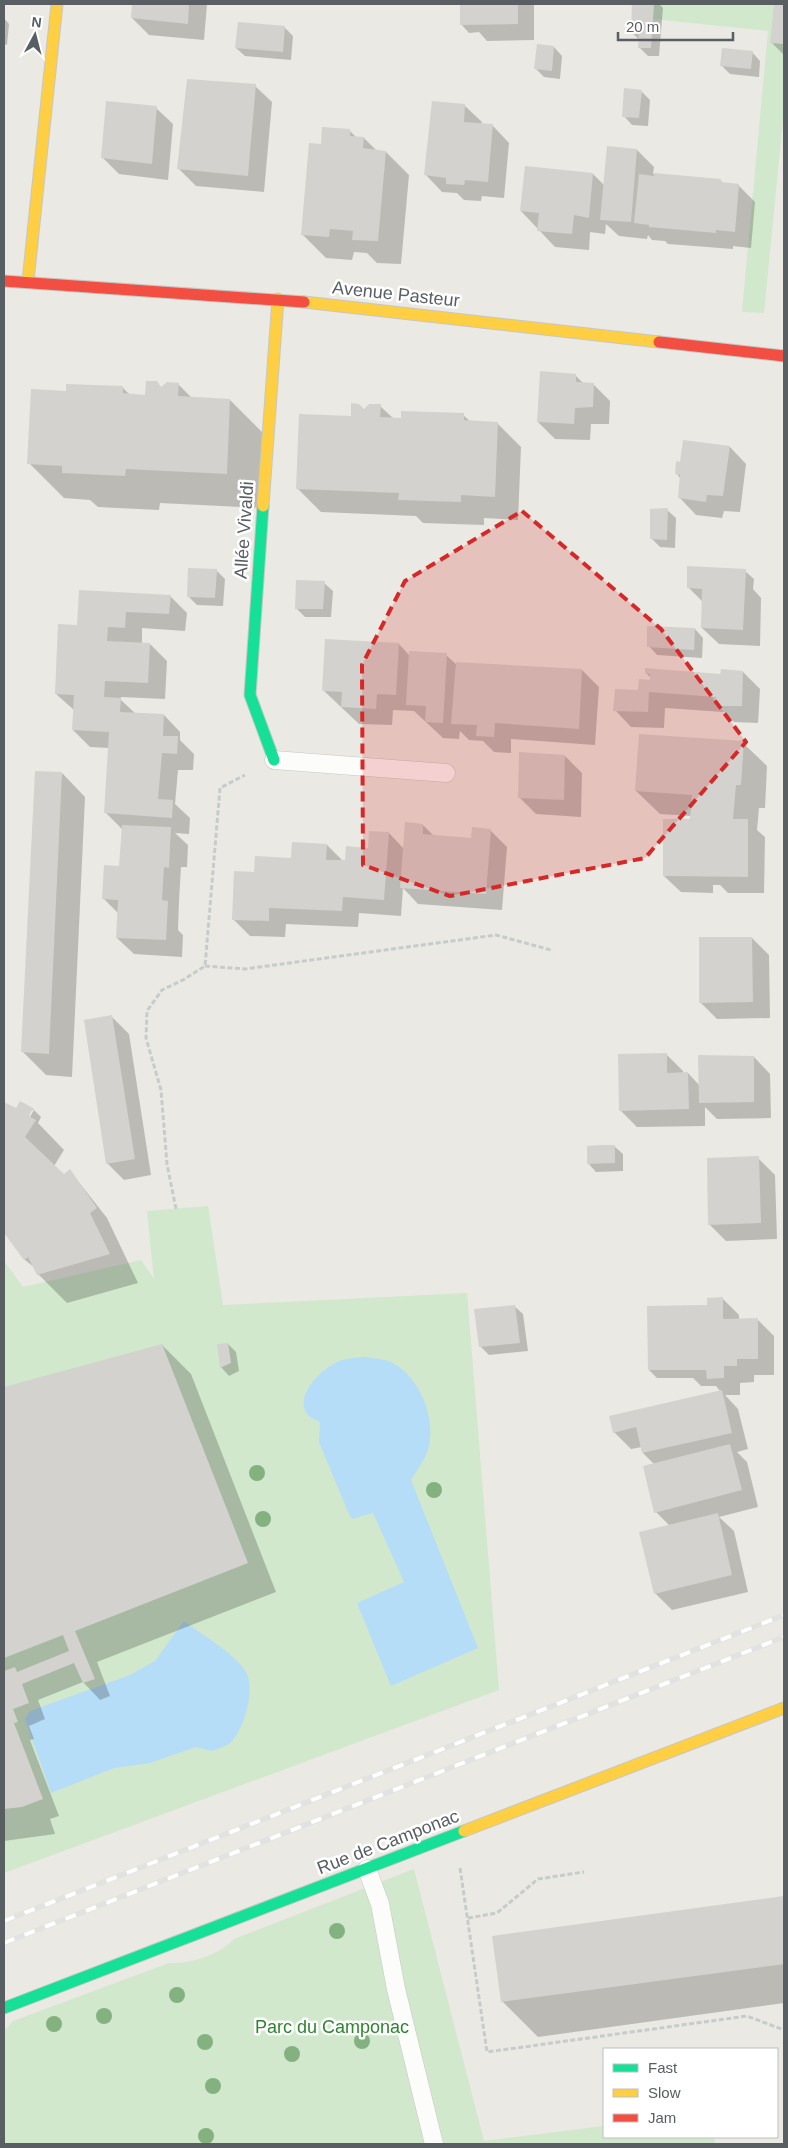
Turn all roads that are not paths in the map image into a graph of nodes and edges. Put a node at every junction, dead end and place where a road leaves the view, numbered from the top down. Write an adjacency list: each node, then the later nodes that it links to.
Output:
1 (57, 4): 3 (street)
2 (4, 281): 3 (street, Avenue Pasteur)
3 (28, 281): 4 (street, Avenue Pasteur)
4 (278, 299): 5 (street, Avenue Pasteur); 6 (street, Allée Vivaldi)
5 (784, 356)
6 (274, 760): 7 (lane)
7 (446, 773)
8 (784, 1708): 9 (street, Rue de Camponac)
9 (367, 1869): 10 (street, Rue de Camponac); 11 (lane)
10 (4, 2008)
11 (434, 2144)

